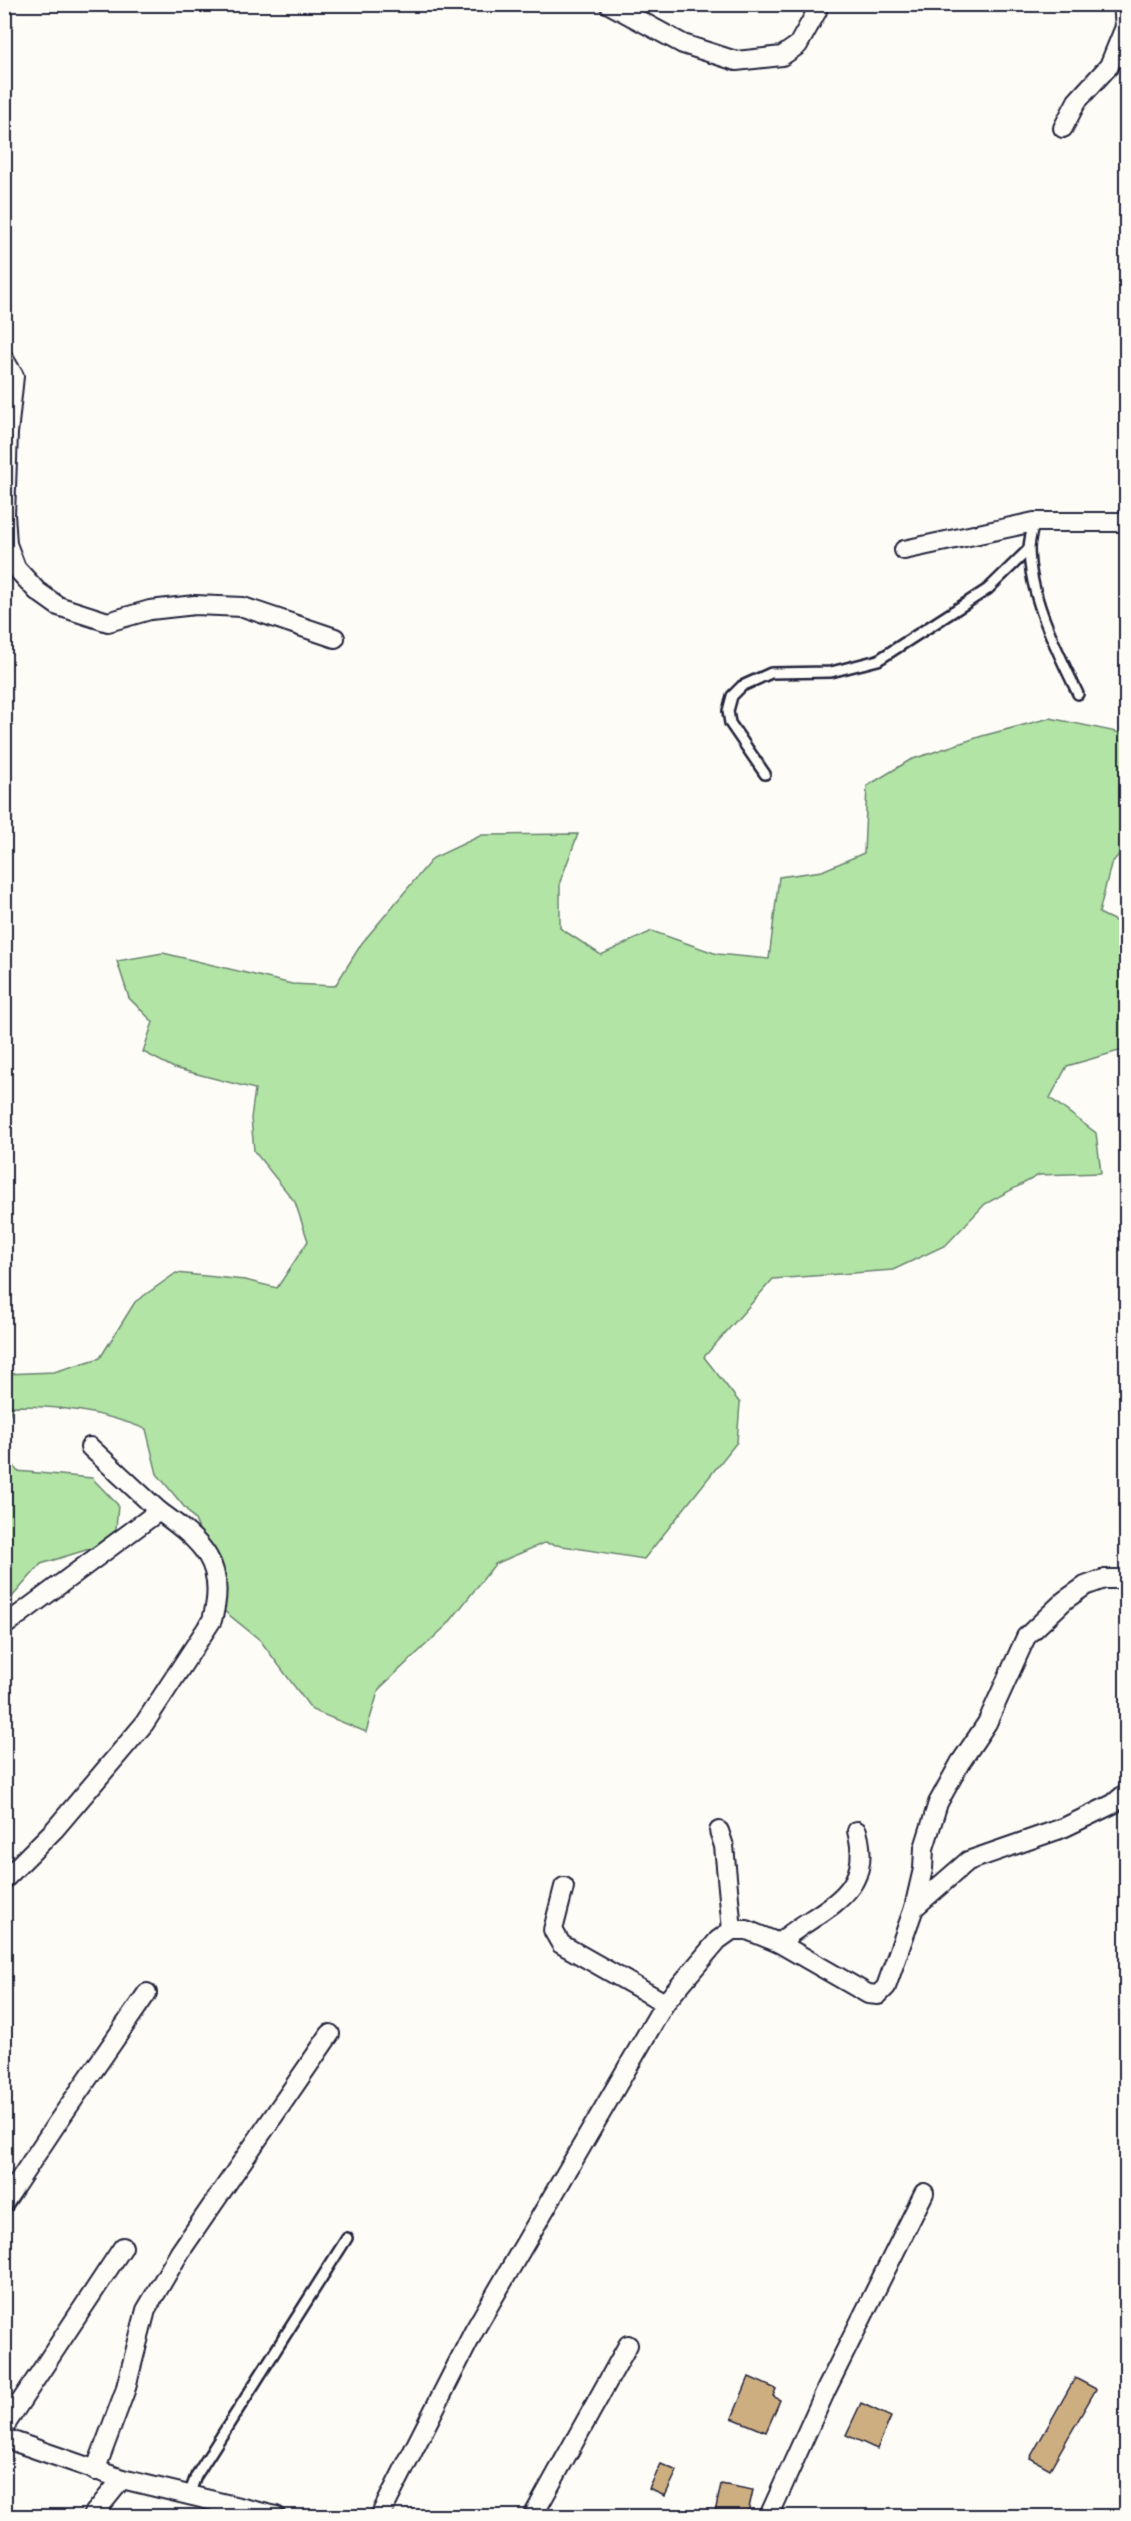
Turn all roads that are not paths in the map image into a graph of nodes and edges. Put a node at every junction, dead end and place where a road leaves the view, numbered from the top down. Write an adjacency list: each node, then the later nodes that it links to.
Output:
1 (609, 4): 2 (street)
2 (817, 4)
3 (1123, 4): 4 (street)
4 (1063, 128)
5 (4, 359): 10 (street)
6 (1034, 522): 7 (street); 8 (lane); 9 (street)
7 (1126, 522)
8 (1029, 549): 11 (lane); 12 (lane)
9 (904, 550)
10 (335, 638)
11 (1078, 694)
12 (765, 774)
13 (90, 1447): 14 (street)
14 (159, 1511): 16 (street); 20 (street)
15 (1126, 1579): 22 (street)
16 (4, 1626)
17 (1126, 1793): 22 (street)
18 (719, 1831): 23 (street)
19 (857, 1831): 24 (street)
20 (4, 1880)
21 (564, 1887): 26 (street)
22 (914, 1908): 24 (street)
23 (732, 1930): 24 (street); 26 (street)
24 (779, 1943)
25 (147, 1993): 29 (street)
26 (665, 2003): 41 (street)
27 (330, 2034): 35 (street)
28 (924, 2193): 43 (street)
29 (4, 2203)
30 (347, 2238): 37 (lane)
31 (123, 2247): 33 (street)
32 (628, 2345): 42 (street)
33 (4, 2427)
34 (4, 2438): 35 (street)
35 (95, 2471): 36 (street)
36 (122, 2478): 37 (street); 39 (street)
37 (189, 2495): 38 (street)
38 (244, 2513): 40 (street)
39 (92, 2517)
40 (276, 2517)
41 (380, 2517)
42 (533, 2517)
43 (769, 2517)

